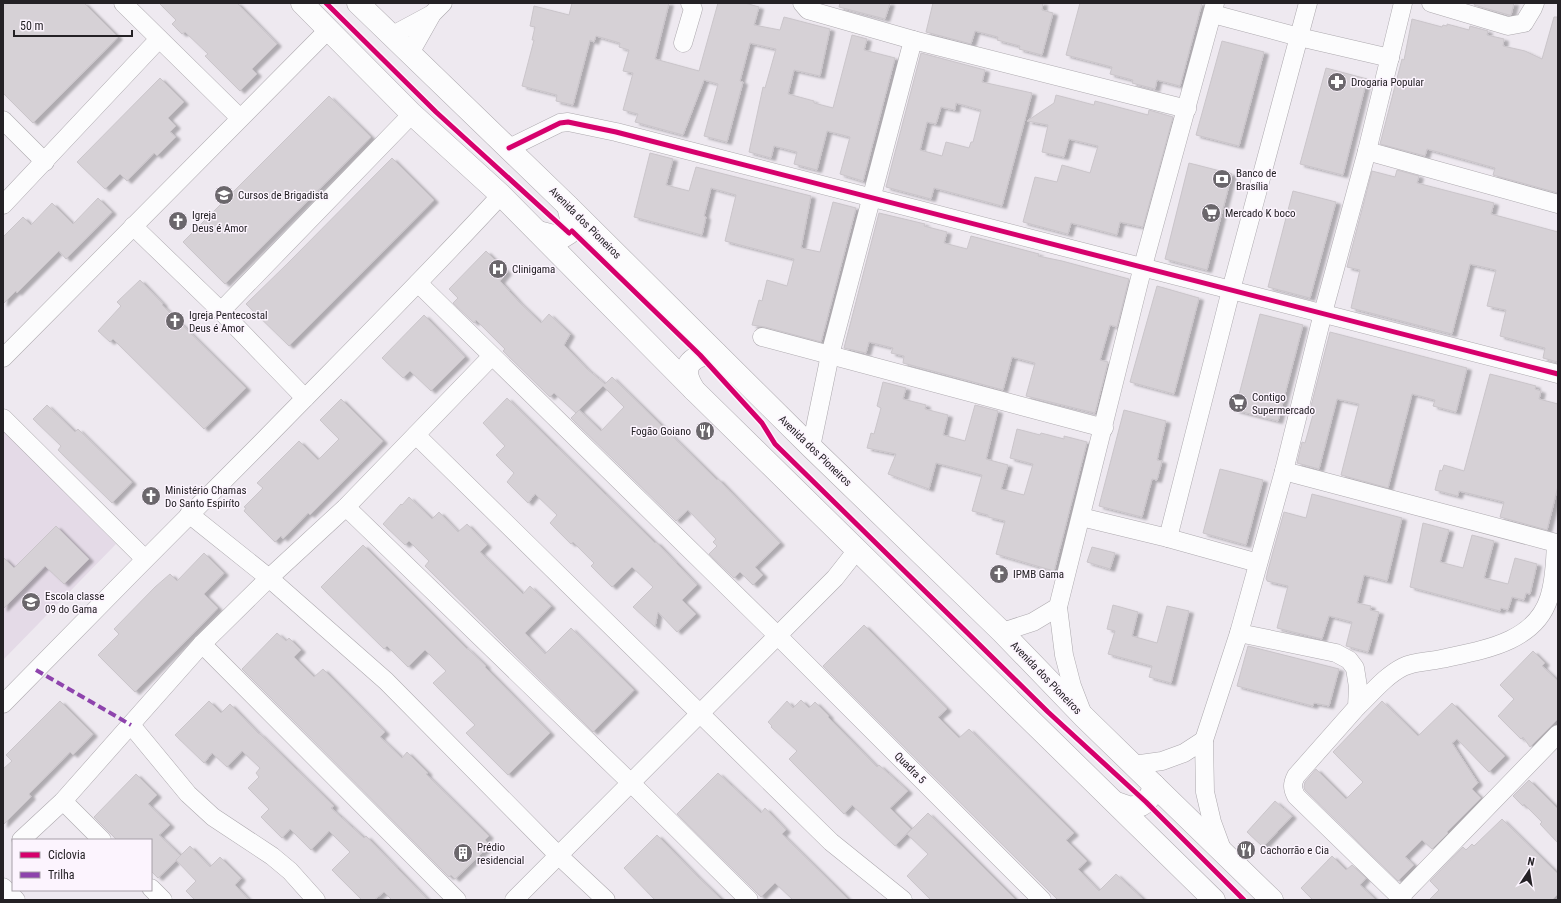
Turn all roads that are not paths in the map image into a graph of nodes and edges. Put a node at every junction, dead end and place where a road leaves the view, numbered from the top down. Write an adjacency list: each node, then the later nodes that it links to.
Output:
1 (123, 3): 15 (street)
2 (302, 3): 12 (main road)
3 (358, 3): 13 (main road, Avenida dos Pioneiros)
4 (690, 3): 17 (street)
5 (802, 3): 16 (street)
6 (1308, 3): 14 (street)
7 (1403, 3): 19 (street)
8 (1431, 3): 9 (street)
9 (1535, 3)
10 (438, 9): 13 (street); 18 (street)
11 (1214, 9): 14 (street); 20 (street)
12 (329, 29): 21 (main road); 22 (street)
13 (391, 36): 18 (main road, Avenida dos Pioneiros)
14 (1300, 37): 19 (street); 36 (street)
15 (159, 39): 22 (street); 26 (street)
16 (913, 40): 20 (street); 28 (street)
17 (683, 43)
18 (410, 53): 24 (main road, Avenida dos Pioneiros)
19 (1390, 58): 25 (street)
20 (1188, 109): 34 (street)
21 (412, 114): 27 (main road); 37 (street)
22 (240, 118): 32 (street)
23 (3, 120): 26 (street)
24 (509, 148): 28 (street); 31 (main road, Avenida dos Pioneiros)
25 (1367, 151): 29 (street); 38 (street)
26 (45, 162): 30 (street)
27 (501, 195): 33 (main road); 35 (street)
28 (871, 197): 34 (street); 41 (street)
29 (1558, 204)
30 (3, 205)
31 (568, 206): 33 (main road); 40 (main road, Avenida dos Pioneiros)
32 (133, 226): 37 (street); 43 (street)
33 (538, 232): 45 (main road)
34 (1143, 266): 36 (street); 48 (street)
35 (418, 283): 42 (street, Quadra 5); 46 (street)
36 (1231, 290): 38 (street); 55 (street)
37 (221, 311): 46 (street)
38 (1323, 313): 44 (street); 51 (street)
39 (762, 337): 41 (street)
40 (716, 353): 45 (main road); 50 (main road, Avenida dos Pioneiros)
41 (830, 354): 48 (street); 50 (street)
42 (492, 356): 49 (street); 64 (street, Quadra 5)
43 (3, 358)
44 (1558, 374)
45 (694, 390): 57 (main road)
46 (305, 398): 53 (street)
47 (3, 418): 58 (street)
48 (1104, 428): 54 (street)
49 (416, 435): 52 (street); 68 (street)
50 (810, 447): 62 (main road, Avenida dos Pioneiros)
51 (1284, 471): 56 (street); 59 (street)
52 (346, 507): 60 (street); 74 (street)
53 (189, 514): 58 (street); 60 (street)
54 (1081, 517): 55 (street); 61 (street)
55 (1168, 538): 59 (street)
56 (1557, 541): 67 (street)
57 (857, 550): 64 (street); 77 (main road)
58 (145, 559): 66 (street)
59 (1258, 563): 63 (street)
60 (269, 578): 65 (street); 81 (street)
61 (1058, 607): 62 (street); 69 (street)
62 (1002, 632): 69 (main road, Avenida dos Pioneiros)
63 (1240, 633): 67 (street); 72 (street)
64 (778, 636): 68 (street); 94 (street, Quadra 5)
65 (202, 644): 70 (street); 89 (street)
66 (3, 704)
67 (1356, 708): 84 (street)
68 (700, 713): 74 (street); 93 (street)
69 (1084, 717): 73 (main road, Avenida dos Pioneiros)
70 (131, 725): 76 (street); 88 (street)
71 (1558, 734): 84 (street)
72 (1204, 740): 73 (street); 80 (street)
73 (1133, 765): 75 (main road, Avenida dos Pioneiros)
74 (630, 782): 81 (street); 92 (street)
75 (1154, 785): 77 (main road); 80 (main road, Avenida dos Pioneiros)
76 (63, 801): 78 (street); 79 (street)
77 (1116, 803): 85 (main road)
78 (22, 839)
79 (101, 839)
80 (1223, 853): 95 (main road, Avenida dos Pioneiros)
81 (558, 855): 90 (street); 91 (street)
82 (3, 887): 86 (street)
83 (152, 889): 87 (street)
84 (1401, 898)
85 (1209, 899)
86 (16, 900)
87 (163, 900)
88 (316, 900)
89 (457, 900)
90 (514, 900)
91 (606, 900)
92 (749, 900)
93 (903, 900)
94 (1042, 900)
95 (1272, 900)

